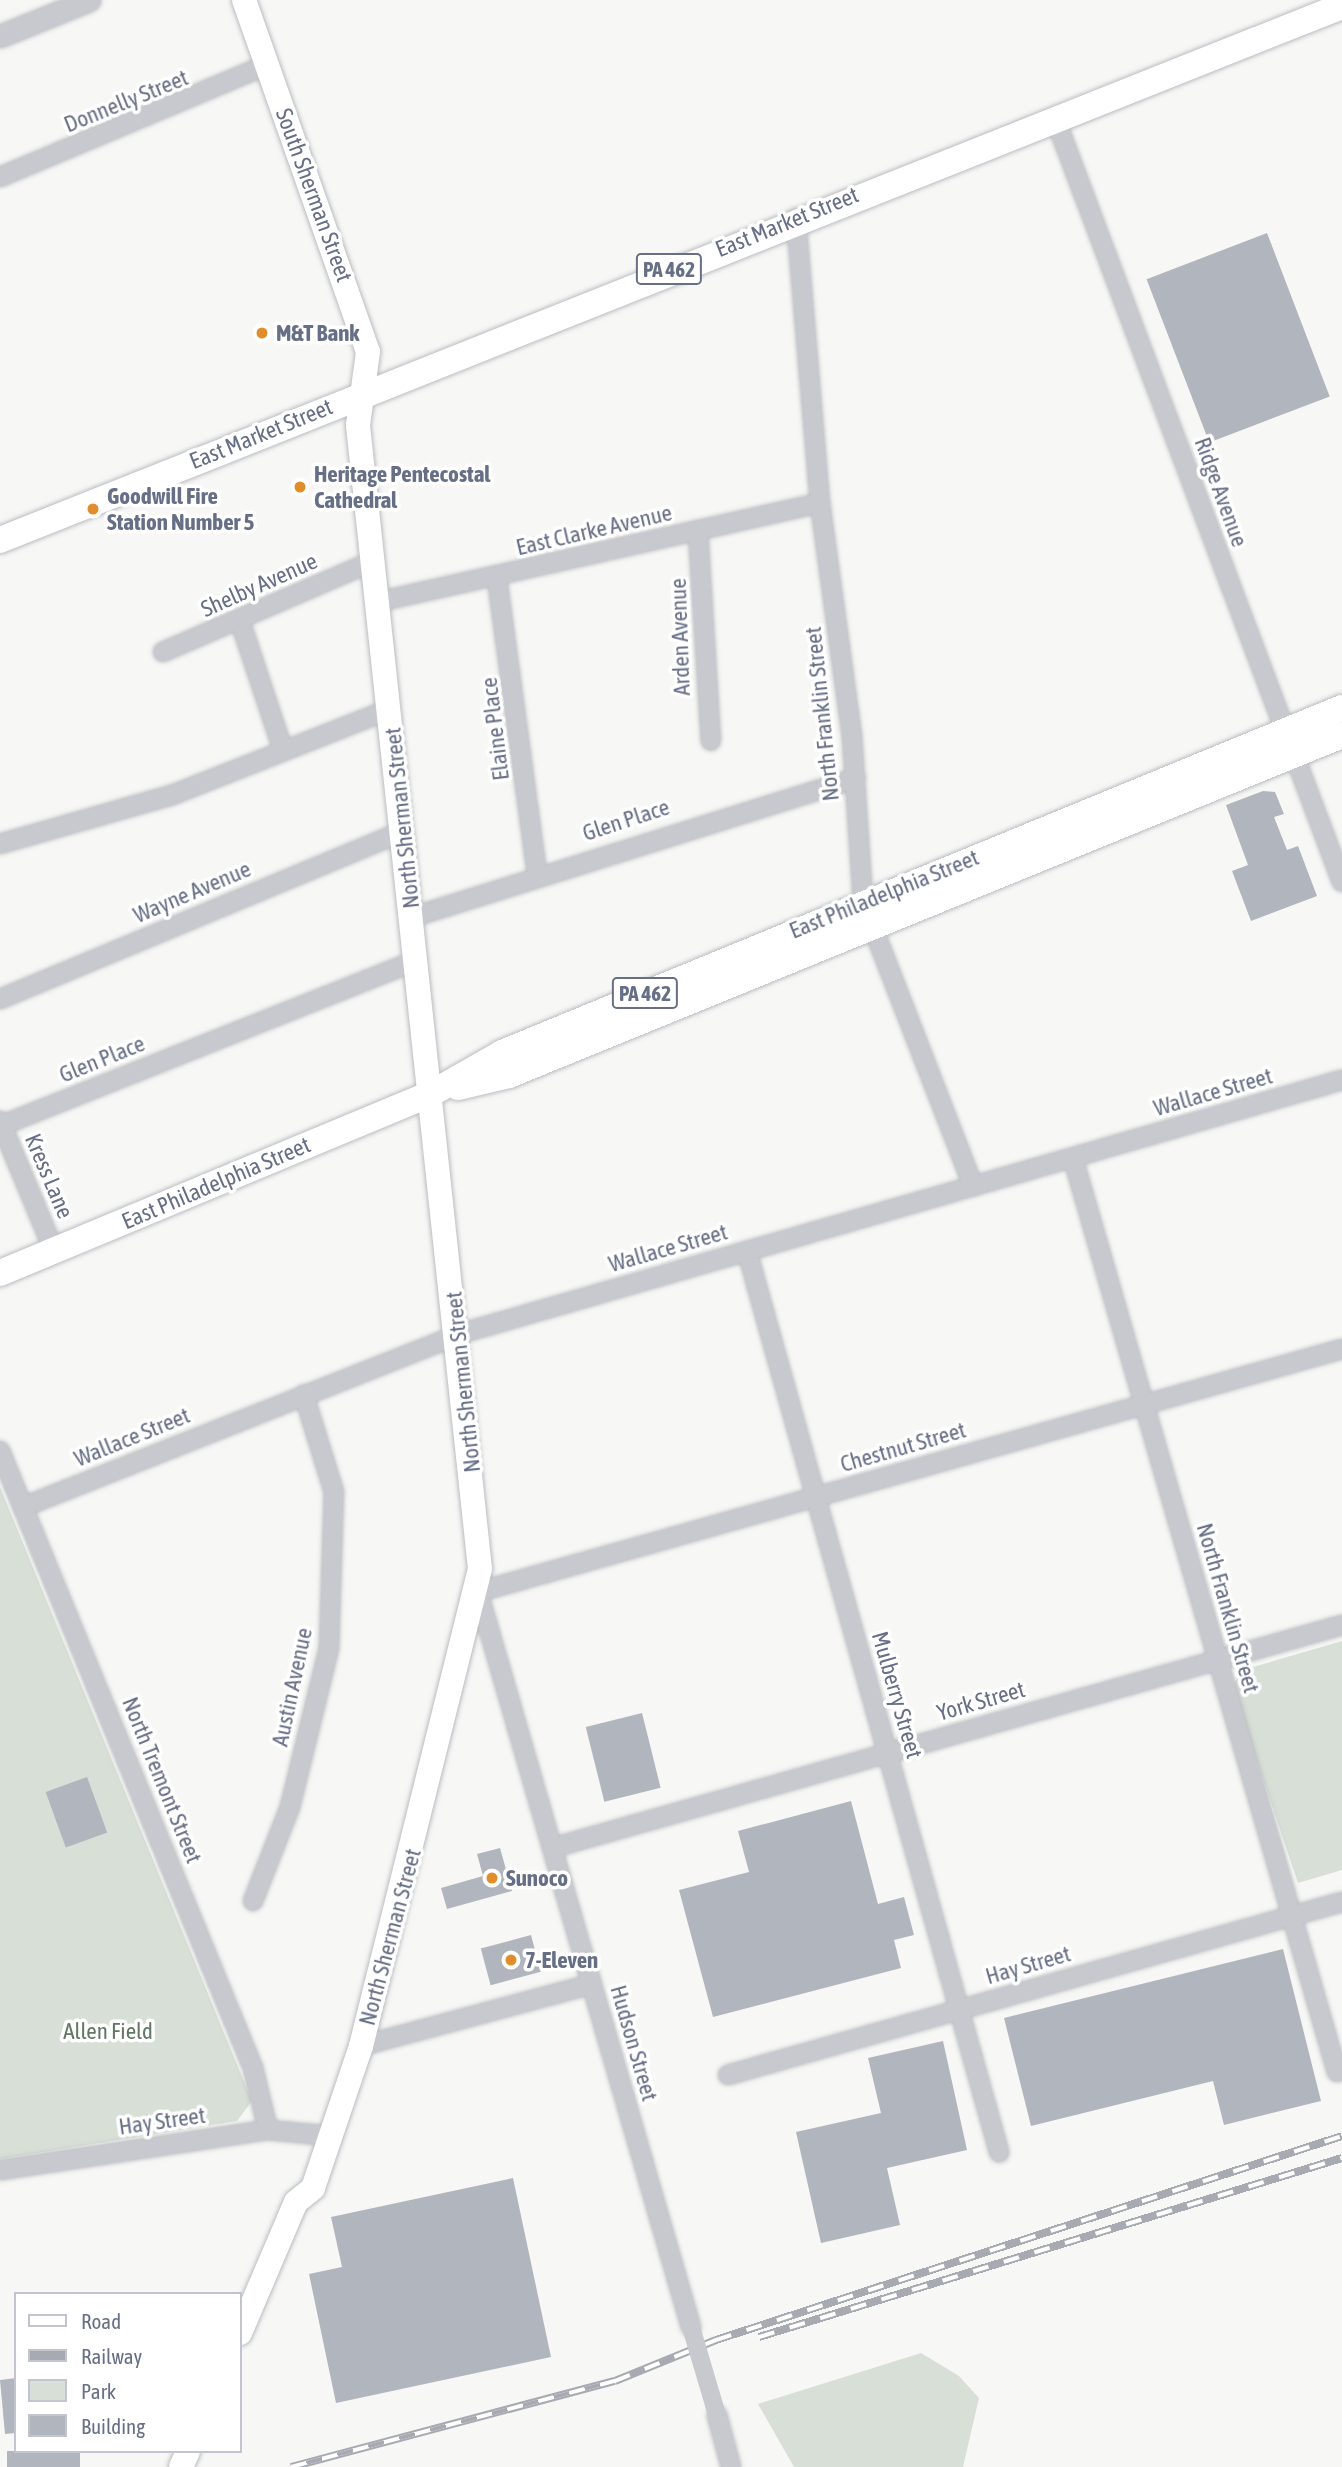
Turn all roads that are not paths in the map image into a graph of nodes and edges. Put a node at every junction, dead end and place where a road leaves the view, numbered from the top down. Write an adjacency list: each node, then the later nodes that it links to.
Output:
1 (89, 0): 4 (street)
2 (244, 0): 5 (main road, South Sherman Street)
3 (1342, 6): 6 (main road, East Market Street / PA 462)
4 (0, 36)
5 (267, 65): 7 (street, Donnelly Street); 9 (main road, South Sherman Street)
6 (1055, 117): 8 (main road, East Market Street / PA 462); 22 (street, Ridge Avenue)
7 (0, 177)
8 (796, 218): 9 (main road, East Market Street / PA 462); 10 (street, North Franklin Street)
9 (362, 393): 12 (main road, East Market Street / PA 462); 13 (main road, North Sherman Street)
10 (820, 503): 11 (street, East Clarke Avenue); 24 (street, North Franklin Street)
11 (698, 530): 14 (street, East Clarke Avenue); 21 (street, Arden Avenue)
12 (0, 540)
13 (373, 561): 15 (main road, North Sherman Street); 16 (street, Shelby Avenue)
14 (497, 578): 15 (street, East Clarke Avenue); 27 (street, Elaine Place)
15 (377, 602): 19 (main road, North Sherman Street)
16 (240, 621): 17 (street, Shelby Avenue); 23 (street)
17 (163, 652)
18 (1342, 708): 22 (main road, East Philadelphia Street / PA 462)
19 (390, 709): 23 (street); 25 (main road, North Sherman Street)
20 (1342, 736): 22 (main road, East Philadelphia Street / PA 462)
21 (711, 741)
22 (1290, 743): 28 (street, Ridge Avenue); 29 (main road, East Philadelphia Street / PA 462); 31 (main road, East Philadelphia Street / PA 462)
23 (284, 750): 26 (street)
24 (856, 778): 27 (street, Glen Place); 29 (street, North Franklin Street)
25 (403, 831): 30 (main road, North Sherman Street); 33 (street, Wayne Avenue)
26 (0, 844)
27 (537, 874): 30 (street, Glen Place)
28 (1342, 882)
29 (863, 902): 31 (street, North Franklin Street); 35 (main road, East Philadelphia Street / PA 462)
30 (413, 917): 32 (main road, North Sherman Street)
31 (871, 928): 35 (main road, East Philadelphia Street / PA 462); 38 (street, North Franklin Street)
32 (418, 960): 35 (main road, North Sherman Street); 36 (street, Glen Place)
33 (0, 999)
34 (1342, 1080): 37 (street, Wallace Street)
35 (432, 1093): 39 (main road, East Philadelphia Street / PA 462); 42 (main road, North Sherman Street)
36 (1, 1124): 39 (street, Kress Lane)
37 (1073, 1158): 38 (street, Wallace Street); 45 (street, North Franklin Street)
38 (973, 1186): 40 (street, Wallace Street)
39 (54, 1251): 41 (main road, East Philadelphia Street / PA 462)
40 (747, 1251): 42 (street, Wallace Street); 47 (street, Mulberry Street)
41 (0, 1273)
42 (458, 1334): 44 (street, Wallace Street); 49 (main road, North Sherman Street)
43 (1342, 1349): 45 (street, Chestnut Street)
44 (304, 1395): 48 (street, Wallace Street); 54 (street, Austin Avenue)
45 (1144, 1405): 47 (street, Chestnut Street); 51 (street, North Franklin Street)
46 (0, 1451): 48 (street, North Tremont Street)
47 (816, 1497): 49 (street, Chestnut Street); 52 (street, Mulberry Street)
48 (23, 1507): 62 (street, North Tremont Street)
49 (478, 1592): 53 (street, Hudson Street); 59 (main road, North Sherman Street)
50 (1342, 1625): 51 (street, York Street)
51 (1218, 1660): 52 (street, York Street); 56 (street, North Franklin Street)
52 (888, 1753): 53 (street, York Street); 58 (street, Mulberry Street)
53 (552, 1848): 57 (street, Hudson Street)
54 (253, 1901)
55 (1342, 1902): 56 (street, Hay Street)
56 (1292, 1916): 58 (street, Hay Street); 60 (street, North Franklin Street)
57 (592, 1984): 59 (street); 67 (street, Hudson Street, bridge)
58 (960, 2010): 61 (street, Hay Street); 64 (street, Mulberry Street)
59 (361, 2046): 63 (main road, North Sherman Street)
60 (1340, 2071)
61 (728, 2075)
62 (268, 2130): 63 (street, Hay Street); 65 (street, Hay Street)
63 (332, 2136): 66 (main road, North Sherman Street)
64 (999, 2152)
65 (0, 2170)
66 (242, 2328)
67 (731, 2467)

